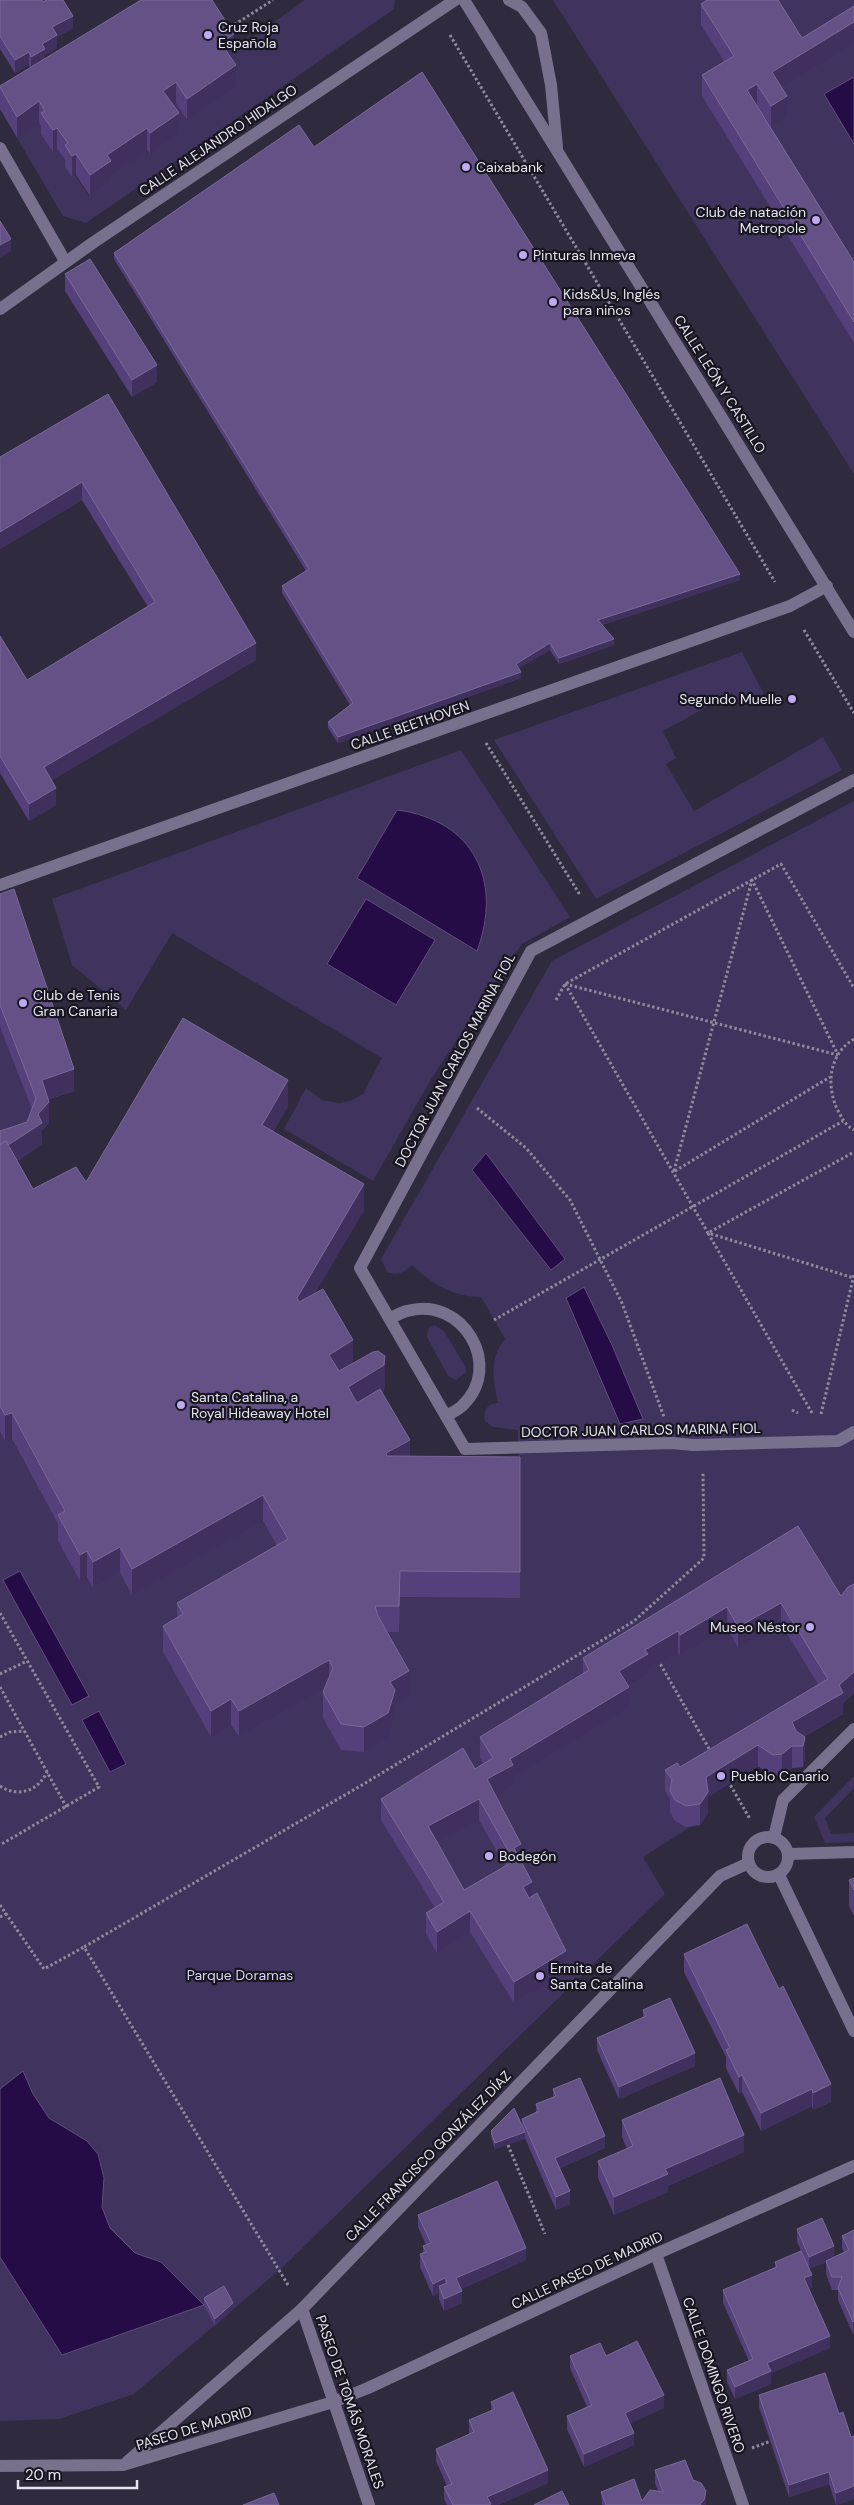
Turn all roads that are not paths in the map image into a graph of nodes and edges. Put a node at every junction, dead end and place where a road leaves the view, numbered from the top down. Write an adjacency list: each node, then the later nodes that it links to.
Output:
1 (455, 0): 6 (street, CALLE ALEJANDRO HIDALGO)
2 (464, 0): 5 (street, CALLE LEÓN Y CASTILLO)
3 (509, 0): 5 (street)
4 (0, 148): 6 (street)
5 (558, 152): 8 (street, CALLE LEÓN Y CASTILLO)
6 (65, 261): 7 (street, CALLE ALEJANDRO HIDALGO)
7 (0, 309)
8 (827, 586): 9 (street, CALLE LEÓN Y CASTILLO); 11 (street, CALLE BEETHOVEN)
9 (854, 632)
10 (854, 780): 12 (street, DOCTOR JUAN CARLOS MARINA FIOL)
11 (0, 885)
12 (390, 1319): 13 (street, DOCTOR JUAN CARLOS MARINA FIOL); 13 (street)
13 (446, 1416): 14 (street, DOCTOR JUAN CARLOS MARINA FIOL)
14 (854, 1432)
15 (854, 1729): 16 (street)
16 (768, 1838): 18 (street); 19 (street)
17 (854, 1852): 18 (street)
18 (789, 1854): 20 (street)
19 (749, 1864): 20 (street); 24 (street, CALLE FRANCISCO GONZÁLEZ DÍAZ)
20 (779, 1875): 21 (street)
21 (854, 2031)
22 (854, 2166): 23 (street, CALLE PASEO DE MADRID)
23 (656, 2254): 25 (street, CALLE PASEO DE MADRID); 29 (street, CALLE DOMINGO RIVERO)
24 (302, 2309): 25 (street, PASEO DE TOMÁS MORALES); 26 (street, CALLE FRANCISCO GONZÁLEZ DÍAZ)
25 (333, 2402): 26 (street, PASEO DE MADRID); 28 (street, PASEO DE TOMÁS MORALES)
26 (123, 2465): 27 (street, PASEO DE MADRID)
27 (0, 2466)
28 (369, 2505)
29 (743, 2505)

